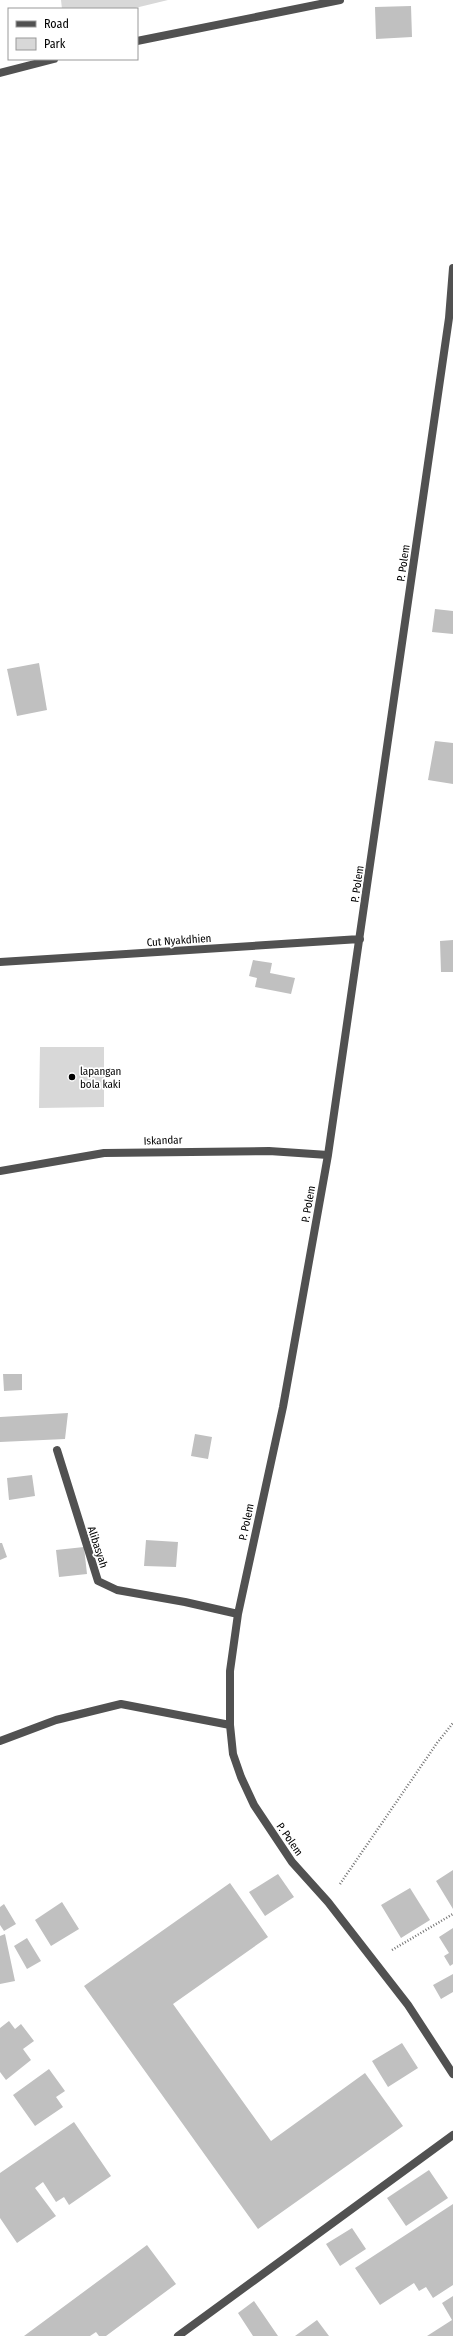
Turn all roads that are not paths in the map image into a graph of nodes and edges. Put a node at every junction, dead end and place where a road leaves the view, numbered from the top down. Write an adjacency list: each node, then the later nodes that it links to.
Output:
1 (340, 0): 2 (street)
2 (138, 41)
3 (50, 60): 4 (street)
4 (0, 73)
5 (453, 268): 6 (street, P. Polem)
6 (360, 939): 7 (street, Cut Nyakdhien); 8 (street, P. Polem)
7 (0, 962)
8 (328, 1156): 9 (street, Iskandar); 11 (street, P. Polem)
9 (0, 1172)
10 (57, 1450): 11 (street, Alibasyah)
11 (238, 1614): 12 (street, P. Polem)
12 (230, 1726): 13 (street); 14 (street, P. Polem)
13 (0, 1741)
14 (453, 2074)
15 (453, 2135): 16 (street)
16 (178, 2336)

